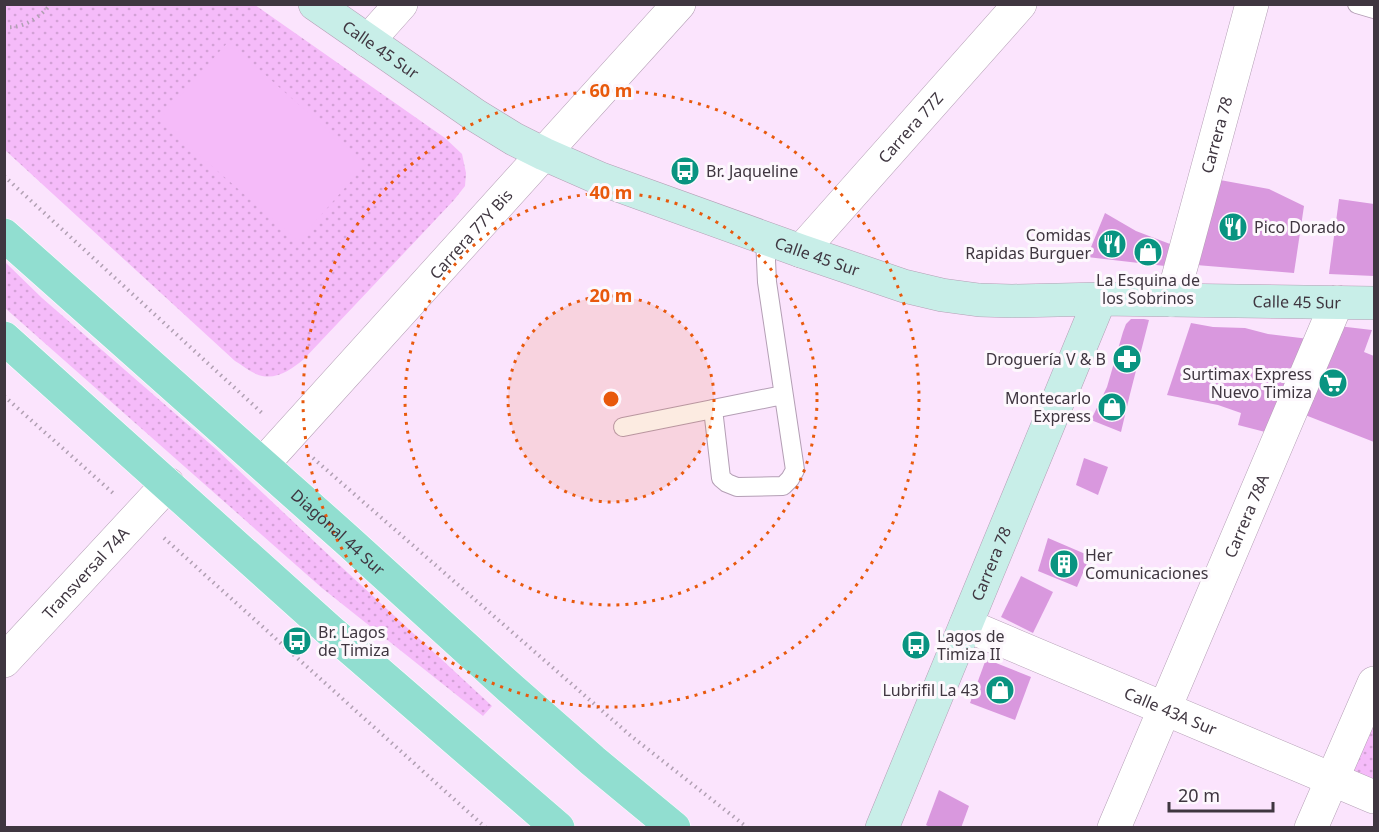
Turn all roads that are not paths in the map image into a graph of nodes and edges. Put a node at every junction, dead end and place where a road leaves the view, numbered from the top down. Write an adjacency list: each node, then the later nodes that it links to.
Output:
1 (315, 4): 8 (street, Calle 45 Sur)
2 (400, 4): 8 (street)
3 (679, 4): 9 (street, Carrera 77Y Bis)
4 (1020, 4): 12 (street, Carrera 77Z)
5 (1252, 4): 14 (street, Carrera 78)
6 (1357, 4): 7 (lane)
7 (1374, 9)
8 (368, 41): 9 (street, Calle 45 Sur)
9 (544, 154): 11 (street, Calle 45 Sur); 21 (street, Carrera 77Y Bis)
10 (4, 235): 21 (main road, Diagonal 44 Sur)
11 (765, 238): 12 (street, Calle 45 Sur); 18 (lane)
12 (801, 251): 13 (street, Calle 45 Sur)
13 (1100, 299): 14 (street, Calle 45 Sur); 23 (street, Carrera 78)
14 (1172, 300): 15 (street, Calle 45 Sur)
15 (1336, 302): 16 (street, Calle 45 Sur); 26 (street, Carrera 78A)
16 (1374, 303)
17 (4, 338): 22 (main road)
18 (783, 395): 19 (lane); 19 (lane)
19 (713, 409): 20 (lane)
20 (623, 427)
21 (263, 464): 31 (main road, Diagonal 44 Sur)
22 (168, 484): 24 (street, Transversal 74A); 30 (main road)
23 (966, 626): 26 (street, Calle 43A Sur); 29 (street, Carrera 78)
24 (4, 661)
25 (1374, 683): 27 (street)
26 (1165, 709): 27 (street, Calle 43A Sur); 32 (street, Carrera 78A)
27 (1332, 779): 28 (street, Calle 43A Sur); 33 (street)
28 (1374, 797)
29 (883, 827)
30 (558, 828)
31 (674, 828)
32 (1114, 828)
33 (1311, 828)

